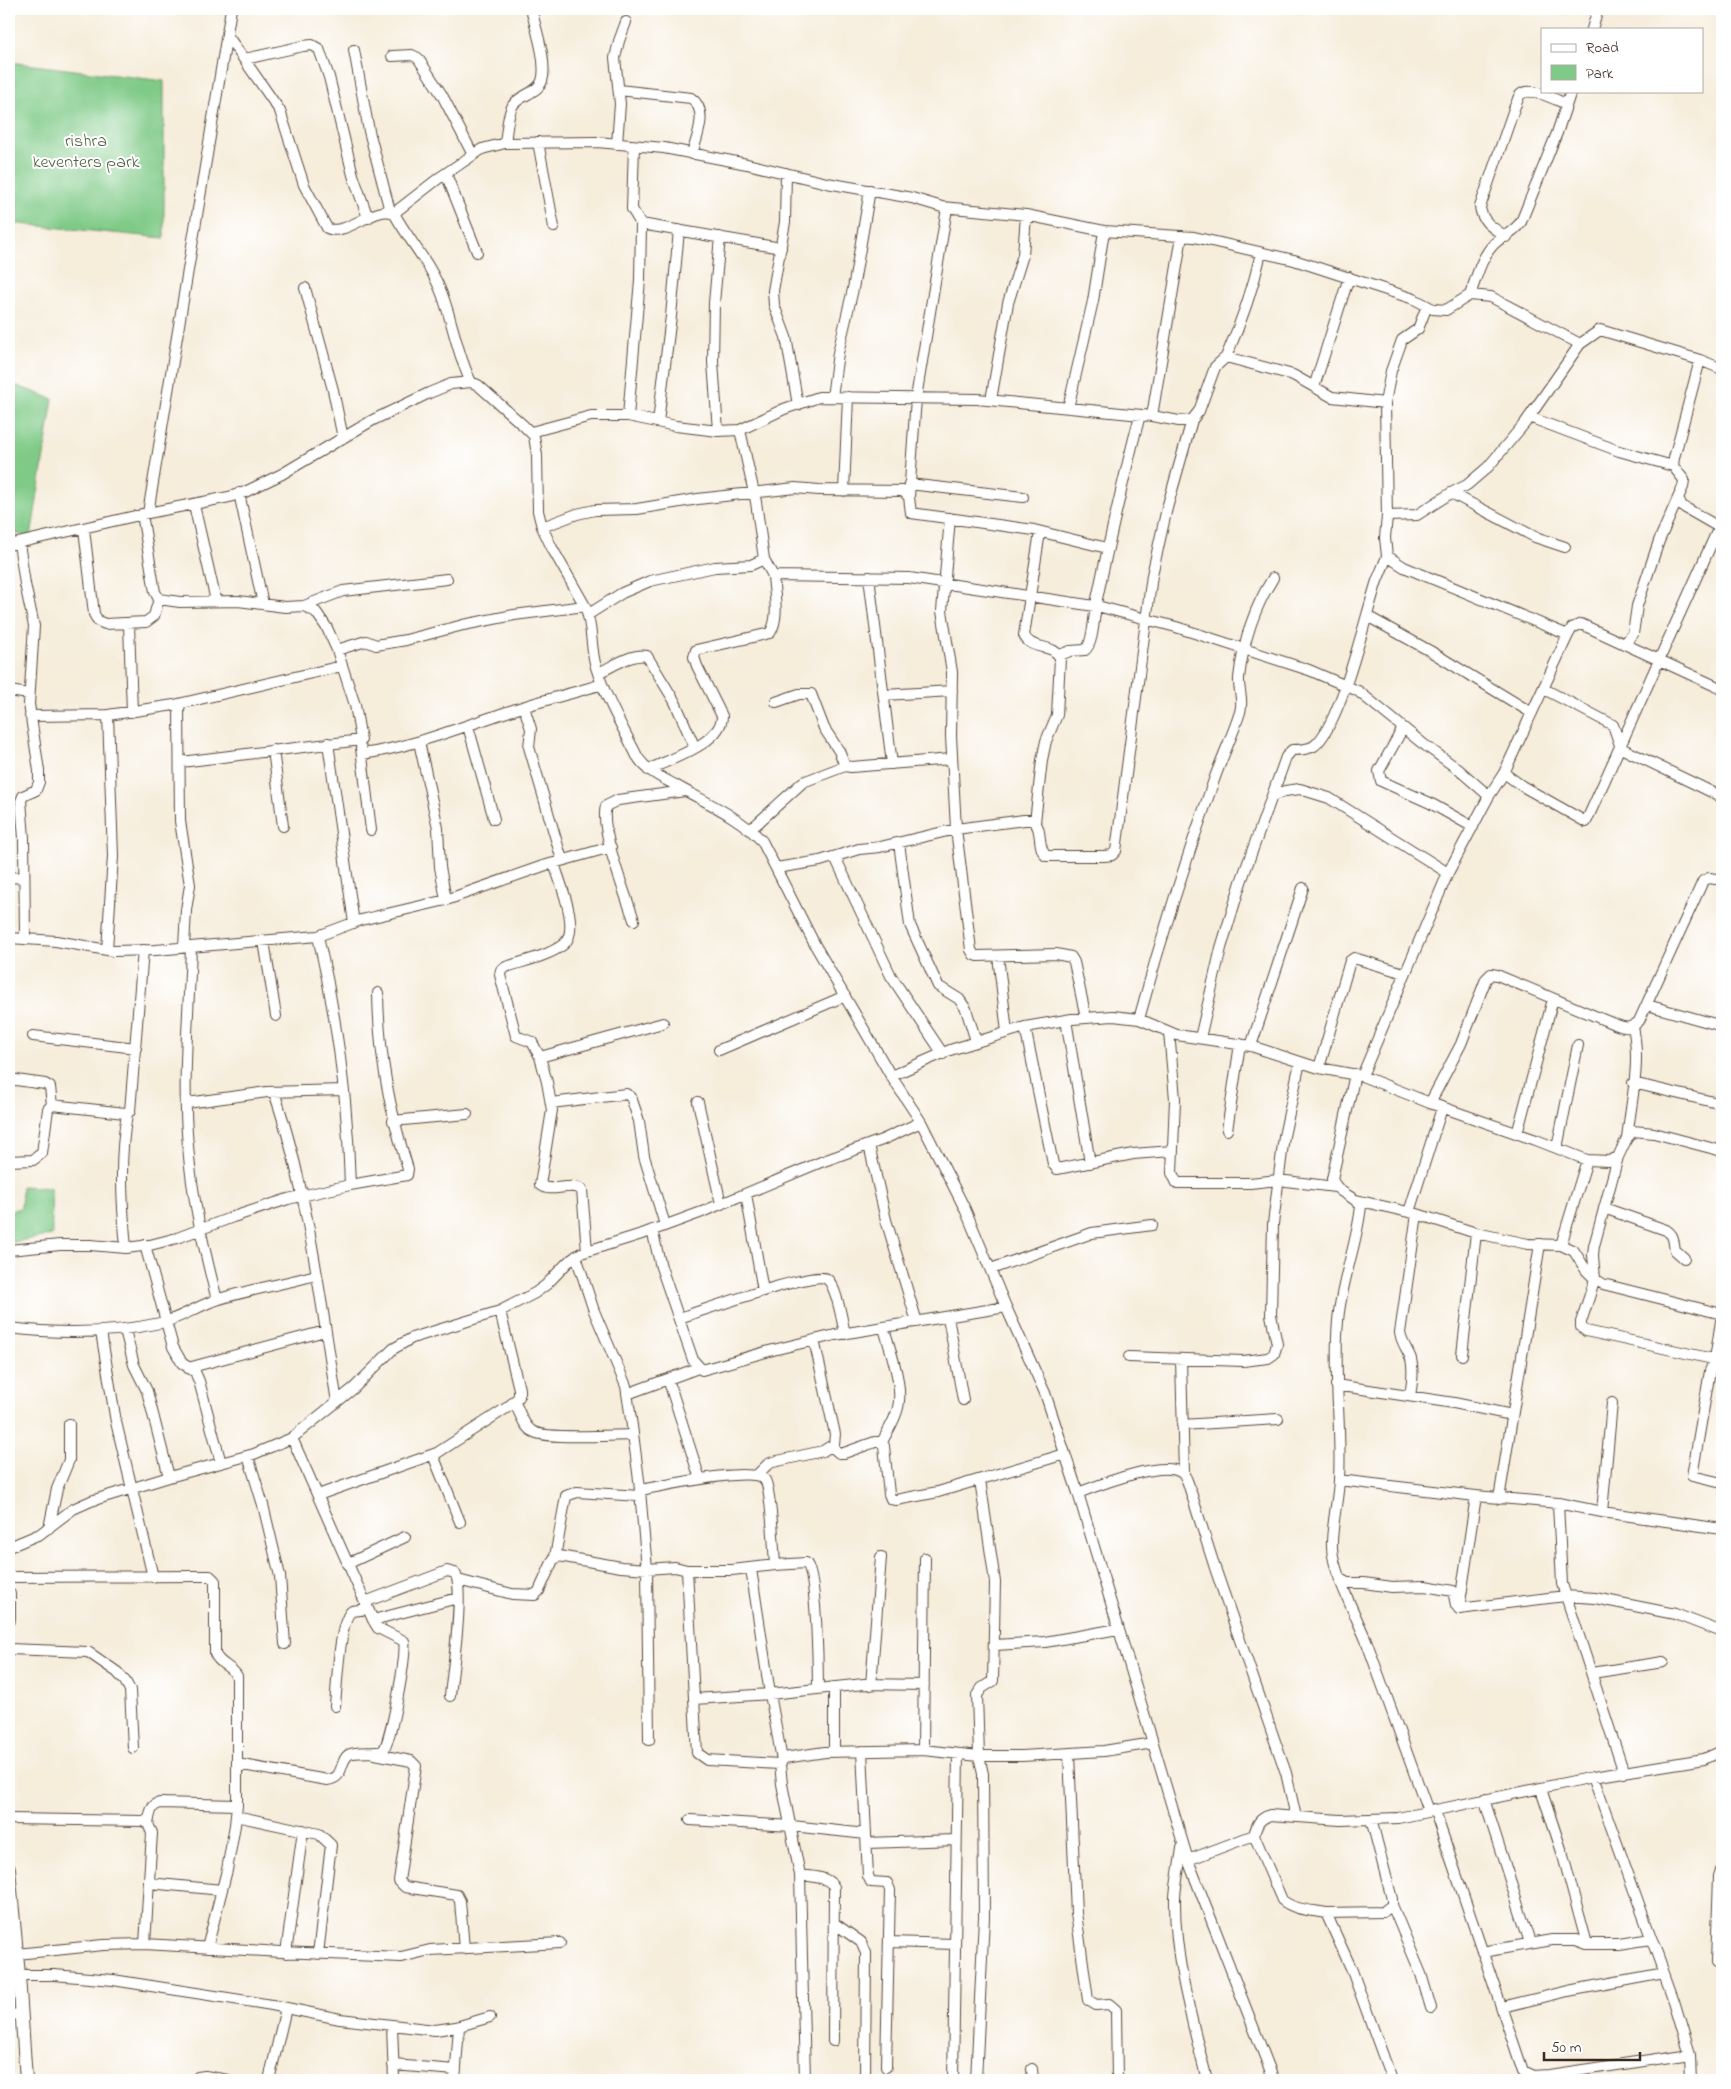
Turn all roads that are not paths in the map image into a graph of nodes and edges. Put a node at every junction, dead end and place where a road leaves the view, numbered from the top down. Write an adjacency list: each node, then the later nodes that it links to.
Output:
1 (231, 9): 6 (street)
2 (531, 9): 14 (street)
3 (1598, 9): 5 (street)
4 (626, 22): 10 (street)
5 (1592, 28)
6 (227, 35): 9 (street); 73 (street)
7 (354, 50): 23 (street)
8 (392, 56): 18 (street)
9 (245, 59): 25 (street); 25 (street)
10 (619, 90): 15 (street); 17 (street)
11 (1571, 92): 12 (street)
12 (1566, 104): 32 (street); 32 (street)
13 (538, 142): 14 (street); 15 (street); 27 (street)
14 (505, 143): 18 (street)
15 (617, 144): 16 (street)
16 (634, 146): 17 (street); 26 (street)
17 (692, 154): 19 (street)
18 (473, 155): 20 (street)
19 (786, 173): 21 (street); 33 (street)
20 (446, 174): 23 (street); 34 (street)
21 (870, 190): 22 (street); 46 (street)
22 (947, 208): 24 (street); 48 (street)
23 (392, 212): 25 (street); 44 (street)
24 (1026, 215): 29 (street); 49 (street)
25 (368, 218)
26 (641, 224): 28 (street); 54 (street)
27 (554, 228)
28 (679, 230): 31 (street); 58 (street)
29 (1104, 231): 30 (street); 52 (street)
30 (1182, 236): 35 (street); 55 (street)
31 (720, 237): 33 (street); 60 (street)
32 (1506, 237): 38 (street)
33 (781, 248): 51 (street)
34 (477, 252)
35 (1261, 253): 36 (street); 41 (street)
36 (1349, 277): 39 (street); 45 (street)
37 (305, 288): 62 (street)
38 (1470, 295): 39 (street); 40 (street)
39 (1427, 306): 50 (street)
40 (1580, 344): 42 (street); 56 (street)
41 (1226, 357): 45 (street); 57 (street)
42 (1700, 360): 43 (street); 63 (street)
43 (1722, 369)
44 (471, 382): 61 (street); 62 (street)
45 (1314, 387): 50 (street)
46 (832, 397): 47 (street); 51 (street)
47 (848, 397): 48 (street); 65 (street)
48 (916, 398): 49 (street); 64 (street)
49 (991, 400): 52 (street)
50 (1385, 403): 74 (street)
51 (798, 404): 59 (street)
52 (1068, 408): 53 (street)
53 (1140, 415): 55 (street); 83 (street)
54 (628, 416): 58 (street); 61 (street)
55 (1152, 416): 57 (street)
56 (1529, 417): 63 (street); 67 (street)
57 (1192, 420): 99 (street)
58 (658, 422): 60 (street)
59 (740, 430): 60 (street); 66 (street)
60 (718, 431)
61 (531, 432): 76 (street)
62 (343, 438): 68 (street)
63 (1673, 466): 71 (street)
64 (909, 484): 69 (street); 70 (street)
65 (844, 491): 66 (street); 69 (street)
66 (754, 492): 76 (street); 85 (street)
67 (1452, 493): 74 (street); 82 (street)
68 (239, 494): 72 (street); 94 (street)
69 (909, 497): 75 (street)
70 (1023, 498)
71 (1678, 498): 77 (street); 102 (street)
72 (194, 505): 73 (street); 93 (street)
73 (145, 514): 78 (street); 92 (street)
74 (1387, 516): 84 (street)
75 (950, 518): 79 (street); 90 (street)
76 (542, 527): 97 (street)
77 (1721, 528): 106 (street)
78 (84, 529): 80 (street); 100 (street)
79 (1040, 532): 83 (street); 91 (street)
80 (19, 543): 81 (street); 115 (street)
81 (9, 545)
82 (1566, 547)
83 (1107, 548): 96 (street)
84 (1388, 556): 98 (street); 101 (street)
85 (764, 560): 86 (street); 97 (street)
86 (773, 576): 87 (street); 129 (street)
87 (869, 577): 90 (street); 116 (street)
88 (1273, 578): 103 (street)
89 (447, 579): 95 (street)
90 (945, 583): 91 (street); 114 (street)
91 (1028, 596): 96 (street); 105 (street)
92 (159, 599): 93 (street); 100 (street)
93 (216, 601): 94 (street)
94 (263, 604): 95 (street)
95 (304, 606): 104 (street)
96 (1095, 606): 99 (street); 105 (street)
97 (587, 610): 104 (street); 108 (street)
98 (1367, 616): 110 (street); 121 (street)
99 (1146, 619): 103 (street); 144 (street)
100 (129, 624): 120 (street)
101 (1568, 635): 102 (street); 111 (street)
102 (1624, 644): 106 (street)
103 (1245, 649): 110 (street); 178 (street)
104 (337, 650): 107 (street)
105 (1060, 655): 144 (street)
106 (1658, 660): 112 (street); 130 (street)
107 (342, 666): 118 (street); 126 (street)
108 (598, 673): 109 (street); 129 (street)
109 (602, 684): 119 (street); 137 (street)
110 (1346, 686): 125 (street); 140 (street)
111 (1544, 689): 121 (street); 130 (street)
112 (1722, 689)
113 (9, 691): 115 (street)
114 (952, 691): 116 (street); 133 (street)
115 (30, 694): 123 (street)
116 (884, 695): 135 (street)
117 (776, 702): 136 (street)
118 (179, 704): 120 (street); 134 (street)
119 (524, 707): 124 (street); 153 (street)
120 (132, 712): 122 (street)
121 (1532, 713): 138 (street)
122 (108, 715): 123 (street); 168 (street)
123 (30, 716): 157 (street)
124 (468, 726): 127 (street); 143 (street)
125 (1403, 728): 141 (street); 146 (street)
126 (361, 740): 128 (street); 132 (street)
127 (419, 742): 132 (street); 160 (street)
128 (328, 743): 131 (street); 162 (street)
129 (695, 748): 137 (street)
130 (1621, 748): 138 (street); 142 (street)
131 (273, 750): 134 (street); 145 (street)
132 (362, 754): 148 (street)
133 (952, 759): 135 (street); 147 (street)
134 (181, 762): 167 (street)
135 (892, 764): 136 (street)
136 (845, 766): 149 (street)
137 (648, 770): 139 (street)
138 (1504, 773): 141 (street)
139 (684, 791): 149 (street); 151 (street)
140 (1272, 796): 155 (street); 187 (street)
141 (1489, 796): 146 (street)
142 (1722, 797)
143 (494, 819)
144 (1035, 822): 147 (street)
145 (283, 826)
146 (1473, 827): 155 (street)
147 (956, 828): 150 (street); 170 (street)
148 (372, 830)
149 (750, 830): 154 (street)
150 (899, 843): 152 (street); 188 (street)
151 (611, 847): 153 (street); 161 (street)
152 (835, 857): 154 (street); 194 (street)
153 (558, 861): 160 (street); 195 (street)
154 (776, 868): 173 (street)
155 (1448, 873): 171 (street)
156 (9, 877): 157 (street)
157 (24, 878): 165 (street)
158 (1722, 880): 175 (street)
159 (1303, 888): 191 (street)
160 (446, 900): 162 (street)
161 (634, 920)
162 (354, 923): 163 (street)
163 (318, 936): 166 (street); 202 (street)
164 (9, 938): 165 (street)
165 (25, 938): 168 (street)
166 (264, 941): 167 (street); 176 (street)
167 (188, 947): 169 (street); 205 (street)
168 (107, 950): 169 (street)
169 (143, 950): 192 (street)
170 (998, 956): 177 (street); 184 (street)
171 (1404, 973): 197 (street); 198 (street)
172 (378, 993): 213 (street)
173 (845, 996): 193 (street); 199 (street)
174 (1553, 999): 183 (street); 208 (street); 216 (street)
175 (1647, 1005): 181 (street); 183 (street)
176 (276, 1016)
177 (1086, 1018): 178 (street); 179 (street)
178 (1139, 1019): 185 (street)
179 (1066, 1020): 182 (street); 225 (street)
180 (664, 1023): 195 (street)
181 (1722, 1026)
182 (1025, 1027): 184 (street); 225 (street)
183 (1633, 1027): 201 (street)
184 (1007, 1032): 188 (street)
185 (1169, 1032): 187 (street); 220 (street)
186 (33, 1036): 192 (street)
187 (1200, 1038): 189 (street)
188 (976, 1041): 194 (street)
189 (1240, 1044): 191 (street); 215 (street)
190 (1578, 1045): 219 (street)
191 (1251, 1046): 196 (street)
192 (136, 1048): 211 (street)
193 (719, 1050)
194 (943, 1054): 199 (street)
195 (540, 1057): 206 (street)
196 (1300, 1062): 197 (street); 226 (street)
197 (1319, 1068): 198 (street)
198 (1358, 1075): 208 (street); 228 (street)
199 (891, 1076): 214 (street)
200 (9, 1079): 207 (street)
201 (1634, 1083): 209 (street); 217 (street)
202 (344, 1090): 203 (street); 227 (street)
203 (274, 1092): 205 (street); 230 (street)
204 (698, 1102): 232 (street)
205 (187, 1103): 237 (street)
206 (551, 1103): 235 (street); 245 (street)
207 (52, 1104): 211 (street); 224 (street)
208 (1430, 1104): 210 (street)
209 (1722, 1104)
210 (1442, 1108): 216 (street); 234 (street)
211 (127, 1114): 243 (street)
212 (467, 1114): 213 (street)
213 (393, 1121): 227 (street)
214 (921, 1122): 218 (street); 248 (street)
215 (1227, 1130)
216 (1518, 1134): 219 (street)
217 (1627, 1138): 221 (street); 222 (street)
218 (869, 1145): 229 (street); 259 (street)
219 (1557, 1148): 223 (street)
220 (1172, 1151): 225 (street); 226 (street)
221 (1722, 1151)
222 (1618, 1157): 223 (street); 233 (street)
223 (1587, 1160): 242 (street)
224 (9, 1161)
225 (1090, 1163)
226 (1278, 1180): 228 (street); 269 (street)
227 (350, 1185): 230 (street)
228 (1335, 1187): 231 (street)
229 (746, 1194): 232 (street); 251 (street)
230 (302, 1196): 237 (street); 249 (street)
231 (1356, 1200): 234 (street); 274 (street)
232 (721, 1204): 235 (street)
233 (1604, 1208): 247 (street); 250 (street)
234 (1413, 1213): 239 (street); 276 (street)
235 (665, 1225): 238 (street)
236 (1152, 1225): 248 (street)
237 (199, 1229): 241 (street); 252 (street)
238 (652, 1230): 245 (street); 257 (street)
239 (1476, 1233): 240 (street); 267 (street)
240 (1540, 1244): 242 (street); 281 (street)
241 (145, 1245): 243 (street); 258 (street)
242 (1561, 1245): 250 (street)
243 (126, 1248): 244 (street)
244 (9, 1250)
245 (587, 1251): 246 (street)
246 (576, 1256): 254 (street); 275 (street)
247 (1684, 1258)
248 (991, 1269): 253 (street)
249 (316, 1276): 252 (street); 263 (street)
250 (1595, 1279): 255 (street); 270 (street)
251 (763, 1292): 257 (street); 265 (street)
252 (217, 1300): 258 (street)
253 (1006, 1307): 256 (street); 289 (street)
254 (500, 1311): 278 (street); 279 (street)
255 (1722, 1314): 270 (street)
256 (948, 1317): 259 (street); 277 (street)
257 (679, 1318): 272 (street)
258 (165, 1322): 262 (street); 271 (street)
259 (917, 1322): 261 (street)
260 (9, 1328): 264 (street)
261 (884, 1328): 265 (street); 287 (street)
262 (125, 1330): 264 (street); 295 (street)
263 (325, 1331): 271 (street); 279 (street)
264 (101, 1332): 300 (street)
265 (845, 1334): 266 (street)
266 (814, 1340): 272 (street); 288 (street)
267 (1462, 1355)
268 (1129, 1358): 269 (street)
269 (1182, 1359): 284 (street)
270 (1718, 1360): 299 (street)
271 (188, 1368): 292 (street)
272 (698, 1368): 273 (street)
273 (668, 1379): 275 (street); 296 (street)
274 (1336, 1385): 276 (street); 298 (street)
275 (627, 1394): 285 (street)
276 (1410, 1396): 281 (street)
277 (963, 1400)
278 (514, 1401): 285 (street); 290 (street)
279 (337, 1402): 286 (street)
280 (1612, 1403): 307 (street)
281 (1512, 1415): 305 (street)
282 (1278, 1419): 284 (street)
283 (69, 1424): 309 (street)
284 (1182, 1425): 293 (street)
285 (633, 1435): 301 (street)
286 (292, 1438): 291 (street); 303 (street)
287 (882, 1442): 288 (street); 297 (street)
288 (832, 1446): 294 (street)
289 (1065, 1454): 297 (street); 302 (street)
290 (433, 1455): 303 (street); 308 (street)
291 (248, 1456): 292 (street); 334 (street)
292 (221, 1463): 295 (street)
293 (1184, 1474): 302 (street); 367 (street)
294 (757, 1475): 296 (street); 317 (street)
295 (169, 1477): 300 (street)
296 (700, 1480): 301 (street)
297 (980, 1480): 335 (street)
298 (1339, 1480): 304 (street); 324 (street)
299 (1722, 1483)
300 (132, 1487): 309 (street); 322 (street)
301 (640, 1493): 313 (street); 318 (street)
302 (1078, 1493): 332 (street)
303 (318, 1495): 316 (street)
304 (1476, 1496): 305 (street); 329 (street)
305 (1499, 1499): 306 (street)
306 (1558, 1503): 307 (street); 326 (street)
307 (1602, 1512): 310 (street)
308 (460, 1522)
309 (50, 1528): 312 (street)
310 (1722, 1529)
311 (405, 1537): 316 (street)
312 (9, 1547)
313 (556, 1557): 318 (street); 323 (street)
314 (881, 1557): 339 (street)
315 (925, 1558): 340 (street)
316 (348, 1564): 328 (street)
317 (775, 1565): 319 (street); 342 (street)
318 (647, 1569): 320 (street); 347 (street)
319 (751, 1569): 320 (street); 343 (street)
320 (687, 1570): 345 (street)
321 (9, 1577): 322 (street)
322 (153, 1577): 359 (street)
323 (458, 1580): 327 (street); 328 (street)
324 (1342, 1580): 329 (street); 365 (street)
325 (9, 1594): 330 (street)
326 (1565, 1596): 329 (street); 333 (street); 338 (street)
327 (458, 1598): 331 (street); 344 (street)
328 (366, 1606): 331 (street); 346 (street)
329 (1459, 1609)
330 (9, 1619)
331 (373, 1620): 353 (street)
332 (1118, 1629): 335 (street); 348 (street)
333 (1722, 1632)
334 (285, 1644)
335 (994, 1645): 357 (street)
336 (9, 1649): 349 (street)
337 (1663, 1662): 338 (street)
338 (1592, 1673): 360 (street)
339 (870, 1684): 340 (street); 341 (street)
340 (924, 1685): 350 (street)
341 (834, 1687): 342 (street); 352 (street)
342 (818, 1688): 343 (street)
343 (770, 1694): 345 (street); 358 (street)
344 (450, 1696)
345 (695, 1699): 358 (street)
346 (335, 1706)
347 (649, 1740)
348 (1153, 1743): 355 (street); 377 (street)
349 (133, 1748)
350 (923, 1750): 351 (street); 354 (street)
351 (862, 1751): 352 (street); 375 (street)
352 (834, 1752): 358 (street)
353 (372, 1753): 359 (street); 396 (street)
354 (958, 1754): 357 (street); 376 (street)
355 (1069, 1754): 357 (street); 425 (street)
356 (1722, 1755): 360 (street)
357 (979, 1756): 424 (street)
358 (781, 1762): 372 (street)
359 (237, 1764): 364 (street)
360 (1624, 1773): 361 (street)
361 (1593, 1778): 362 (street); 388 (street)
362 (1541, 1789): 363 (street); 394 (street)
363 (1484, 1800): 365 (street); 391 (street)
364 (237, 1805): 366 (street); 371 (street)
365 (1431, 1810): 369 (street); 398 (street)
366 (236, 1816): 373 (street); 383 (street)
367 (1296, 1817): 369 (street); 374 (street)
368 (9, 1819): 371 (street)
369 (1371, 1819): 384 (street)
370 (690, 1820): 372 (street)
371 (148, 1824): 382 (street)
372 (792, 1826): 375 (street); 381 (street)
373 (303, 1830): 397 (street); 400 (street)
374 (1254, 1835): 378 (street); 385 (street)
375 (866, 1838): 376 (street); 389 (street)
376 (956, 1840): 393 (street)
377 (1183, 1844): 378 (street); 426 (street)
378 (1188, 1860): 427 (street)
379 (1722, 1868): 401 (street)
380 (9, 1869): 386 (street)
381 (800, 1875): 387 (street); 421 (street)
382 (149, 1883): 383 (street); 392 (street)
383 (222, 1890): 395 (street)
384 (1392, 1906): 385 (street); 406 (street)
385 (1326, 1913): 428 (street)
386 (11, 1918): 399 (street)
387 (834, 1923): 411 (street); 422 (street)
388 (1651, 1939): 394 (street); 402 (street)
389 (889, 1942): 393 (street); 414 (street)
390 (560, 1943): 396 (street)
391 (1530, 1943): 394 (street); 398 (street)
392 (145, 1944): 395 (street); 399 (street)
393 (955, 1944): 423 (street)
394 (1587, 1944)
395 (207, 1948): 397 (street)
396 (464, 1949): 400 (street)
397 (286, 1952): 400 (street)
398 (1482, 1952): 404 (street)
399 (17, 1954): 403 (street)
400 (318, 1954)
401 (1722, 1965)
402 (1664, 1973): 404 (street); 412 (street)
403 (19, 1975): 405 (street); 407 (street)
404 (1502, 2007): 412 (street)
405 (286, 2008): 409 (street); 419 (street)
406 (1431, 2008)
407 (15, 2014): 416 (street)
408 (490, 2017): 410 (street)
409 (392, 2025): 410 (street); 413 (street)
410 (459, 2027): 415 (street)
411 (833, 2042)
412 (1690, 2054): 429 (street)
413 (393, 2065): 415 (street); 420 (street)
414 (886, 2067)
415 (456, 2075)
416 (26, 2080)
417 (195, 2080): 418 (street)
418 (228, 2080)
419 (269, 2080)
420 (394, 2080)
421 (805, 2080)
422 (865, 2080)
423 (953, 2080)
424 (976, 2080)
425 (1117, 2080)
426 (1207, 2080)
427 (1274, 2080)
428 (1392, 2080)
429 (1691, 2080)

